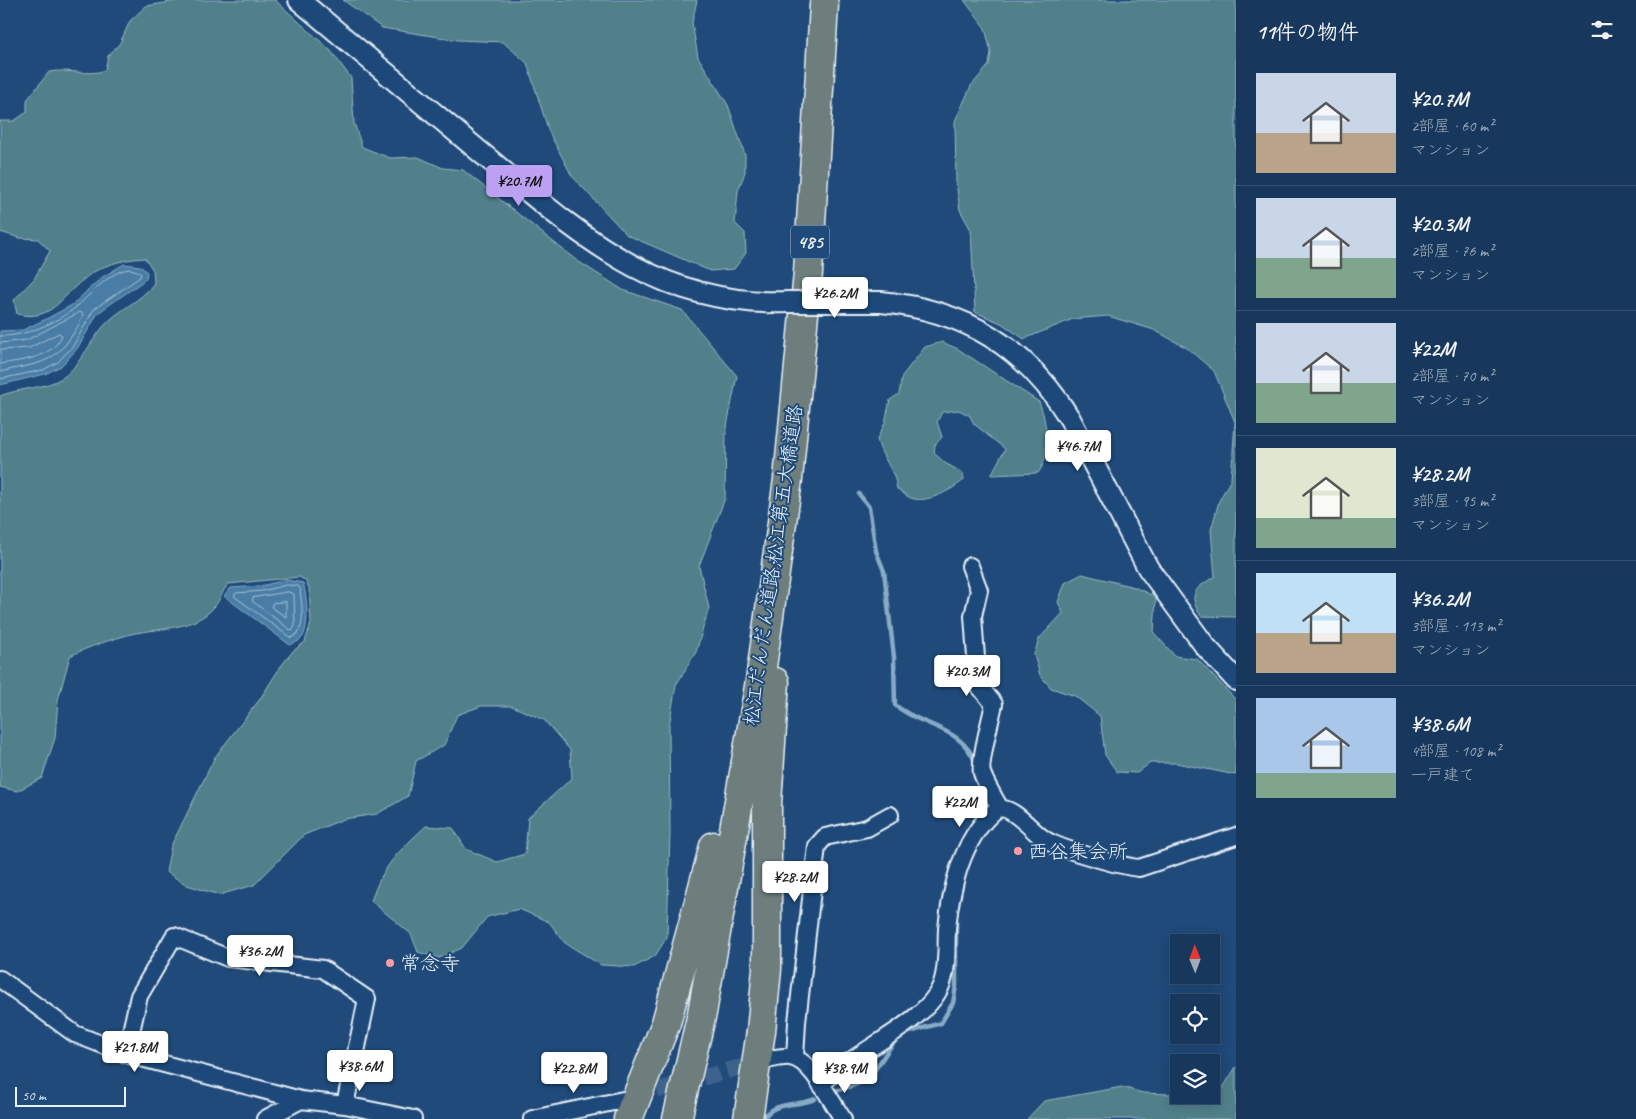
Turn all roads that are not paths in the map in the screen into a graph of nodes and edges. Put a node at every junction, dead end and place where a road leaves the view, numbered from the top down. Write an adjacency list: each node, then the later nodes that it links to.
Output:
1 (299, 0): 5 (street, bridge)
2 (824, 5): 3 (highway, 松江だんだん道路;松江第五大橋道路 / 485)
3 (788, 479): 6 (highway, 松江だんだん道路;松江第五大橋道路 / 485); 22 (highway)
4 (970, 566): 7 (street)
5 (1236, 680)
6 (760, 681): 17 (highway); 21 (highway, 松江だんだん道路;松江第五大橋道路 / 485)
7 (1000, 808): 9 (street); 14 (street)
8 (890, 815): 12 (street)
9 (1236, 836)
10 (0, 979): 11 (street)
11 (126, 1054): 15 (street); 16 (street)
12 (795, 1058): 13 (street); 14 (street)
13 (766, 1060)
14 (821, 1085): 23 (street)
15 (301, 1100): 16 (street); 18 (street)
16 (345, 1105): 19 (street)
17 (625, 1110): 20 (street)
18 (265, 1119)
19 (413, 1119)
20 (532, 1119)
21 (677, 1119)
22 (748, 1119)
23 (843, 1119)

